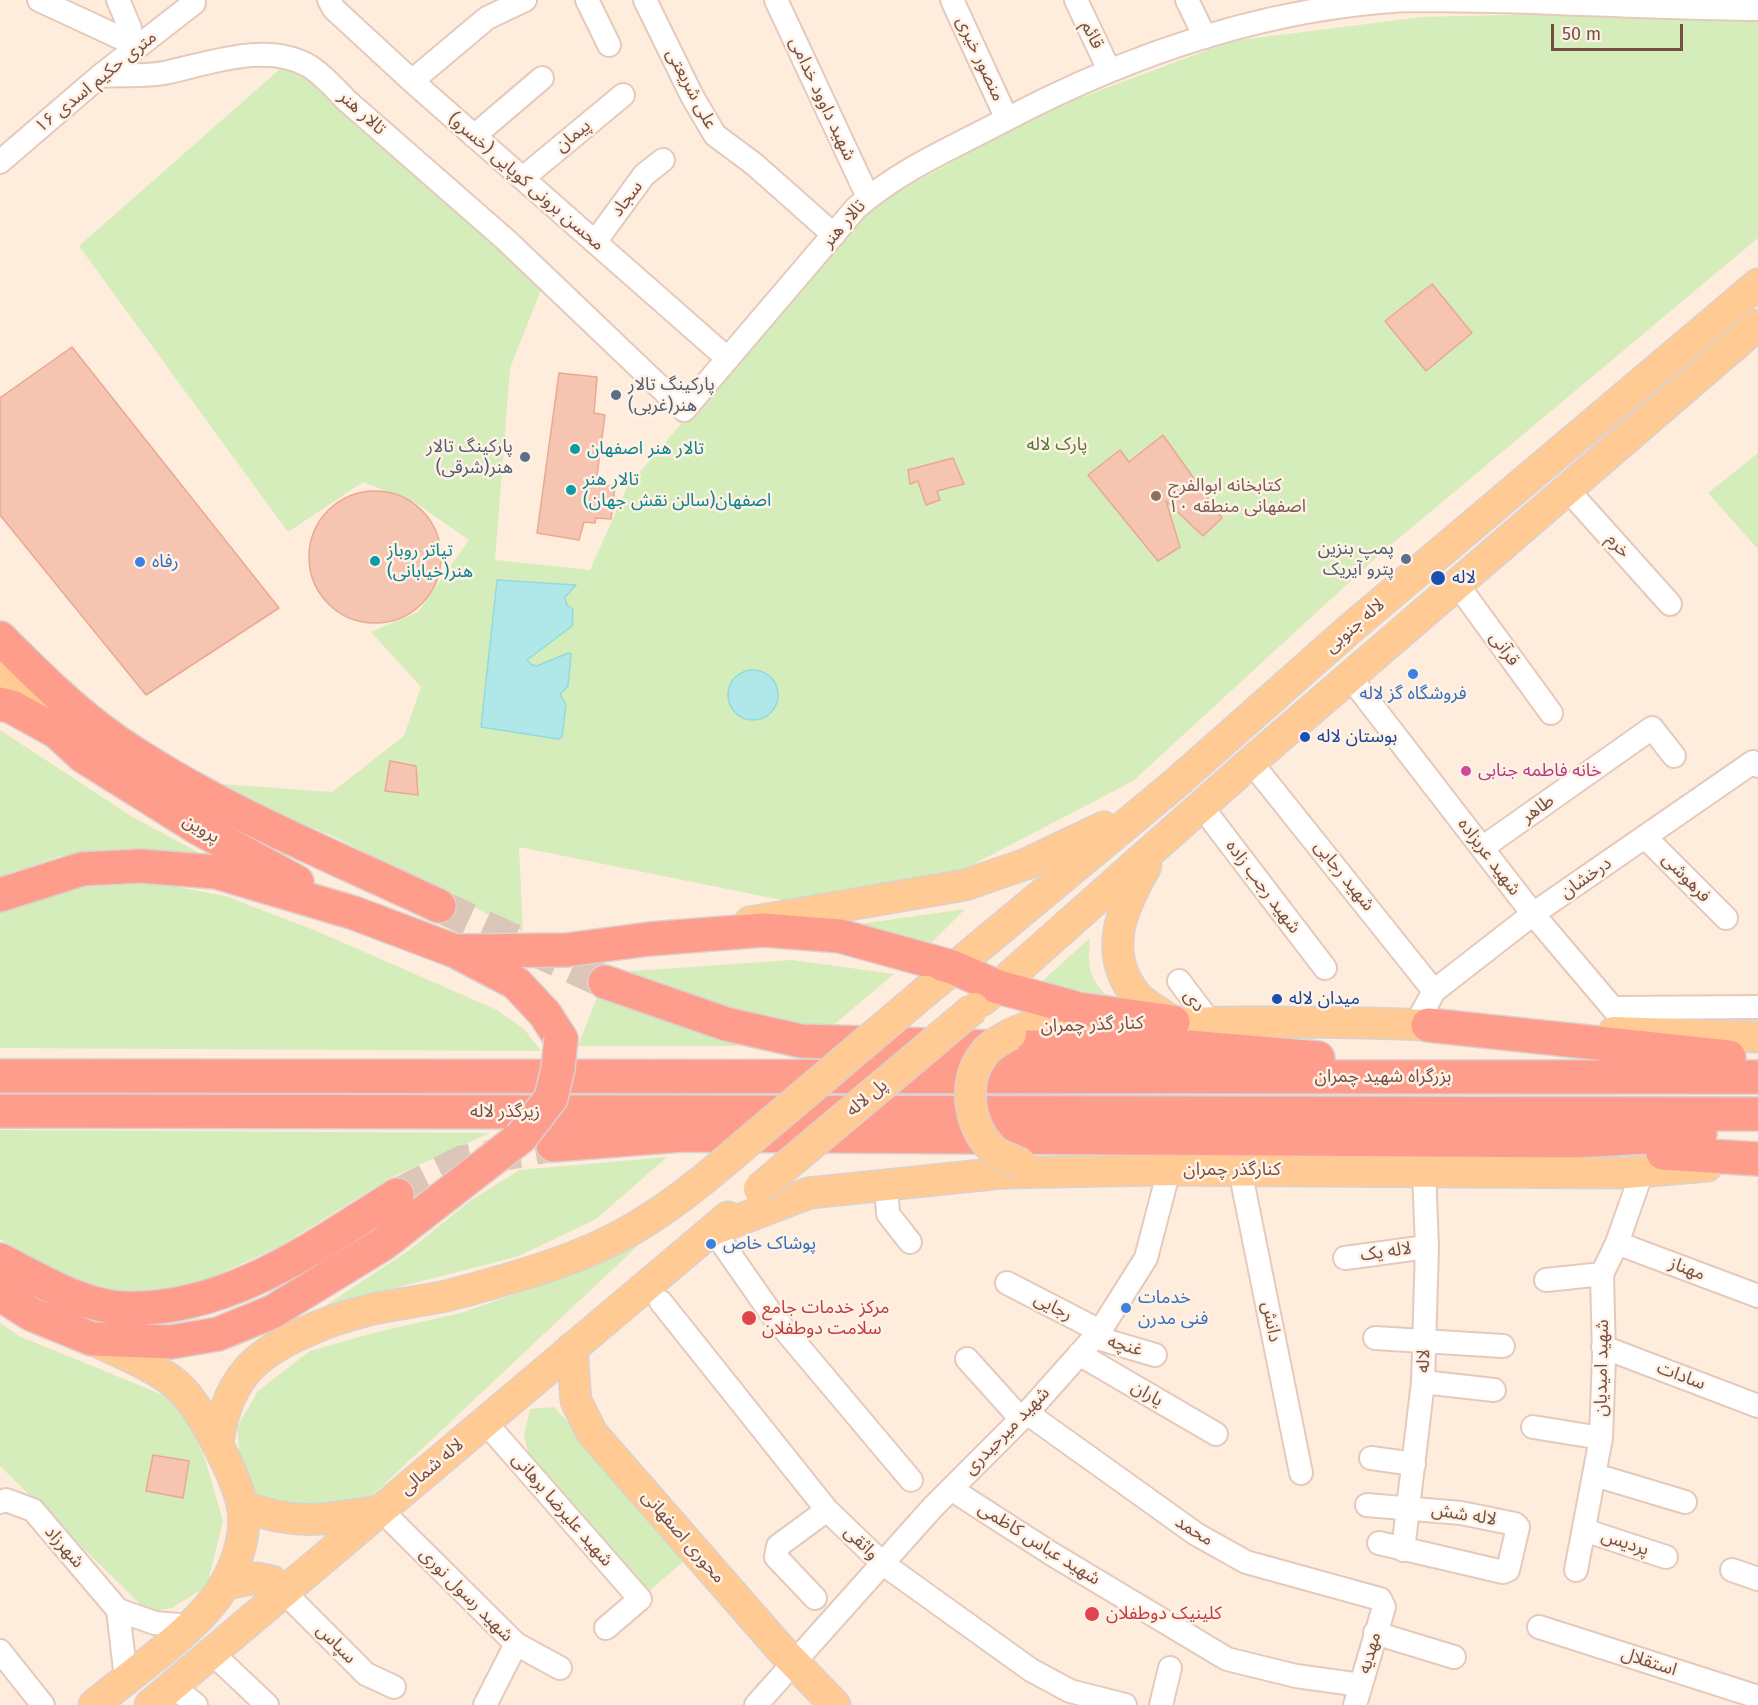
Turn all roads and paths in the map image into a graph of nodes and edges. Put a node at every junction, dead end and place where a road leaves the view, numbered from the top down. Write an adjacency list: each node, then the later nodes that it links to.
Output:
1 (39, 0): 18 (street)
2 (118, 0): 18 (street)
3 (329, 0): 23 (street, محسن برونی کوپایی (خسرو))
4 (587, 0): 19 (street)
5 (645, 0): 32 (street, علی شریعتی)
6 (776, 0): 31 (street, شهید داوود خدامی)
7 (952, 0): 25 (street, منصور خیری)
8 (1076, 0): 20 (street, قائم)
9 (1187, 0): 17 (street)
10 (1429, 0): 12 (street, تالار هنر); 15 (street, تالار هنر)
11 (517, 1): 23 (street)
12 (1534, 1): 14 (street, تالار هنر)
13 (193, 2): 18 (street, ۱۶ متری حکیم اسدی)
14 (1703, 4): 16 (street, تالار هنر)
15 (1309, 5): 17 (street, تالار هنر)
16 (1758, 9)
17 (1205, 37): 20 (street, تالار هنر)
18 (132, 43): 21 (street, ۱۶ متری حکیم اسدی)
19 (609, 45)
20 (1109, 70): 25 (street, تالار هنر)
21 (99, 76): 27 (street, ۱۶ متری حکیم اسدی); 37 (street, تالار هنر)
22 (542, 78): 26 (street)
23 (412, 81): 26 (street, محسن برونی کوپایی (خسرو))
24 (623, 94): 30 (street, پیمان)
25 (1007, 119): 31 (street, تالار هنر)
26 (474, 135): 30 (street, محسن برونی کوپایی (خسرو))
27 (9, 142): 29 (street, ۱۶ متری حکیم اسدی)
28 (663, 160): 33 (street, سجاد)
29 (0, 162)
30 (523, 178): 33 (street, محسن برونی کوپایی (خسرو))
31 (868, 197): 32 (street, تالار هنر)
32 (834, 235): 37 (street, تالار هنر)
33 (595, 242): 37 (street, محسن برونی کوپایی (خسرو))
34 (1758, 284): 35 (main road, لاله جنوبی)
35 (1720, 315): 38 (main road); 51 (main road, لاله جنوبی)
36 (1758, 325): 38 (main road, لاله جنوبی)
37 (728, 359)
38 (1599, 460): 39 (main road, لاله جنوبی)
39 (1567, 489): 40 (main road, لاله جنوبی); 41 (street, خرم)
40 (1457, 584): 43 (main road, لاله جنوبی); 46 (street, قرآنی)
41 (1670, 604)
42 (0, 638): 57 (highway)
43 (1350, 677): 49 (main road, لاله جنوبی); 55 (street, شهید عربزاده)
44 (0, 678): 47 (main road)
45 (0, 704): 47 (highway, پروین)
46 (1551, 713)
47 (57, 732): 58 (highway, پروین)
48 (1674, 756): 55 (street, طاهر)
49 (1251, 762): 52 (main road, لاله جنوبی); 70 (street, شهید رجایی)
50 (1755, 764): 53 (street, درخشان)
51 (1152, 803): 61 (main road); 63 (main road, لاله جنوبی)
52 (1202, 807): 54 (main road, لاله جنوبی); 64 (street, شهید رجب زاده)
53 (1646, 837): 59 (street, درخشان); 60 (street, فرهوشی)
54 (1160, 842): 67 (main road, لاله جنوبی); 71 (main road)
55 (1482, 848): 59 (street, شهید عربزاده)
56 (0, 895): 58 (highway)
57 (439, 906)
58 (354, 913): 62 (highway)
59 (1533, 915): 69 (street, شهید عربزاده); 70 (street, درخشان)
60 (1726, 918)
61 (649, 939): 62 (highway); 63 (highway)
62 (455, 951): 107 (highway, bridge)
63 (952, 967): 67 (highway); 123 (main road, لاله جنوبی, bridge)
64 (1325, 968)
65 (1179, 981): 72 (street, دی)
66 (605, 982): 78 (highway)
67 (986, 997): 71 (highway); 93 (main road, پل لاله, bridge)
68 (1758, 1007): 69 (street)
69 (1614, 1008): 73 (street, شهید عربزاده)
70 (1426, 1011): 72 (main road); 73 (main road); 75 (highway)
71 (1173, 1022): 72 (main road); 89 (main road, کنار گذر چمران, bridge)
72 (1210, 1022)
73 (1633, 1032): 74 (main road)
74 (1758, 1037)
75 (1758, 1060)
76 (0, 1076): 77 (highway, زیرگذر لاله)
77 (1008, 1077): 78 (highway, بزرگراه شهید چمران)
78 (1541, 1077): 79 (highway, بزرگراه شهید چمران)
79 (1758, 1077)
80 (0, 1111): 81 (highway, زیرگذر لاله)
81 (1010, 1111): 82 (highway, بزرگراه شهید چمران)
82 (1758, 1114)
83 (1758, 1130): 85 (highway)
84 (554, 1145): 85 (highway)
85 (1420, 1155): 86 (highway); 88 (main road, کنارگذر چمران); 90 (main road, کنارگذر چمران); 96 (street, لاله)
86 (1758, 1160): 90 (main road, کنارگذر چمران)
87 (1169, 1170): 88 (main road, کنارگذر چمران); 89 (main road, کنارگذر چمران); 105 (street, شهید میرحیدری)
88 (1240, 1170): 126 (street, دانش)
89 (1072, 1171): 91 (main road, کنارگذر چمران)
90 (1642, 1172): 95 (street, شهید امیدیان)
91 (886, 1185): 93 (main road, کنارگذر چمران); 94 (street)
92 (397, 1195): 98 (highway)
93 (713, 1230): 111 (main road, لاله شمالی); 128 (street)
94 (910, 1242)
95 (1617, 1243): 99 (street, شهید امیدیان); 103 (street, مهناز)
96 (1427, 1247): 97 (street, لاله یک); 108 (street, لاله)
97 (1345, 1258)
98 (0, 1260)
99 (1602, 1274): 100 (street); 110 (street, شهید امیدیان)
100 (1546, 1280)
101 (1007, 1283): 105 (street, رجایی)
102 (0, 1294): 107 (highway)
103 (1758, 1296)
104 (661, 1302): 136 (street, واثقی)
105 (1097, 1334): 112 (street, شهید میرحیدری); 113 (street, غنچه)
106 (1375, 1338): 108 (street)
107 (92, 1340): 123 (main road)
108 (1424, 1340): 109 (street); 115 (street, لاله)
109 (1503, 1346)
110 (1603, 1347): 117 (street, سادات); 122 (street, شهید امیدیان)
111 (572, 1348): 119 (main road, لاله شمالی); 158 (main road, محوری اصفهانی)
112 (1079, 1354): 118 (street, شهید میرحیدری); 121 (street, یاران)
113 (1155, 1354)
114 (967, 1359): 118 (street, محمد)
115 (1423, 1382): 116 (street); 125 (street, لاله)
116 (1494, 1390)
117 (1758, 1406)
118 (1024, 1416): 129 (street, شهید میرحیدری); 148 (street, محمد)
119 (485, 1422): 135 (main road, لاله شمالی); 152 (street, شهید علیرضا برهانی)
120 (1533, 1427): 122 (street)
121 (1216, 1434)
122 (1600, 1438): 127 (street, شهید امیدیان)
123 (218, 1445): 133 (main road)
124 (1371, 1458): 125 (street)
125 (1414, 1464): 134 (street, لاله)
126 (1301, 1473)
127 (1595, 1475): 131 (street); 137 (street, شهید امیدیان)
128 (911, 1480)
129 (951, 1489): 141 (street, شهید میرحیدری); 164 (street, شهید عباس کاظمی)
130 (0, 1502): 149 (street, شهرزاد)
131 (1685, 1502)
132 (1367, 1505): 134 (street)
133 (243, 1506): 135 (main road); 145 (main road)
134 (1409, 1507): 139 (street, لاله); 139 (street, لاله شش)
135 (381, 1510): 146 (main road, لاله شمالی); 154 (street, شهید رسول نوری)
136 (827, 1510): 141 (street, واثقی); 147 (street)
137 (1584, 1530): 140 (street, پردیس); 142 (street, شهید امیدیان)
138 (1379, 1543): 139 (street)
139 (1403, 1550)
140 (1666, 1557)
141 (882, 1563): 158 (street, شهید میرحیدری); 166 (street, واثقی)
142 (1576, 1570)
143 (1732, 1570): 144 (street)
144 (1758, 1579)
145 (225, 1584): 146 (main road); 150 (main road)
146 (278, 1597): 156 (main road, لاله شمالی); 163 (street, سپاس)
147 (815, 1598)
148 (1383, 1602): 153 (street, مهدیه)
149 (118, 1610): 150 (street); 161 (street)
150 (191, 1626): 161 (main road)
151 (1539, 1627): 165 (street, استقلال)
152 (606, 1628)
153 (1375, 1633): 157 (street); 164 (street, مهدیه)
154 (516, 1644): 159 (street, شهید رسول نوری); 172 (street)
155 (0, 1651): 167 (street)
156 (212, 1653): 162 (main road, لاله شمالی); 171 (street)
157 (1454, 1657)
158 (795, 1664): 173 (street, شهید میرحیدری); 174 (main road, محوری اصفهانی)
159 (560, 1668)
160 (1170, 1668): 176 (street)
161 (126, 1679): 168 (main road)
162 (173, 1686): 169 (main road, لاله شمالی); 170 (street)
163 (394, 1687)
164 (1358, 1695)
165 (1758, 1697)
166 (1094, 1702): 175 (street, واثقی)
167 (43, 1705)
168 (94, 1705)
169 (150, 1705)
170 (196, 1705)
171 (267, 1705)
172 (485, 1705)
173 (756, 1705)
174 (835, 1705)
175 (1125, 1705)
176 (1161, 1705)

